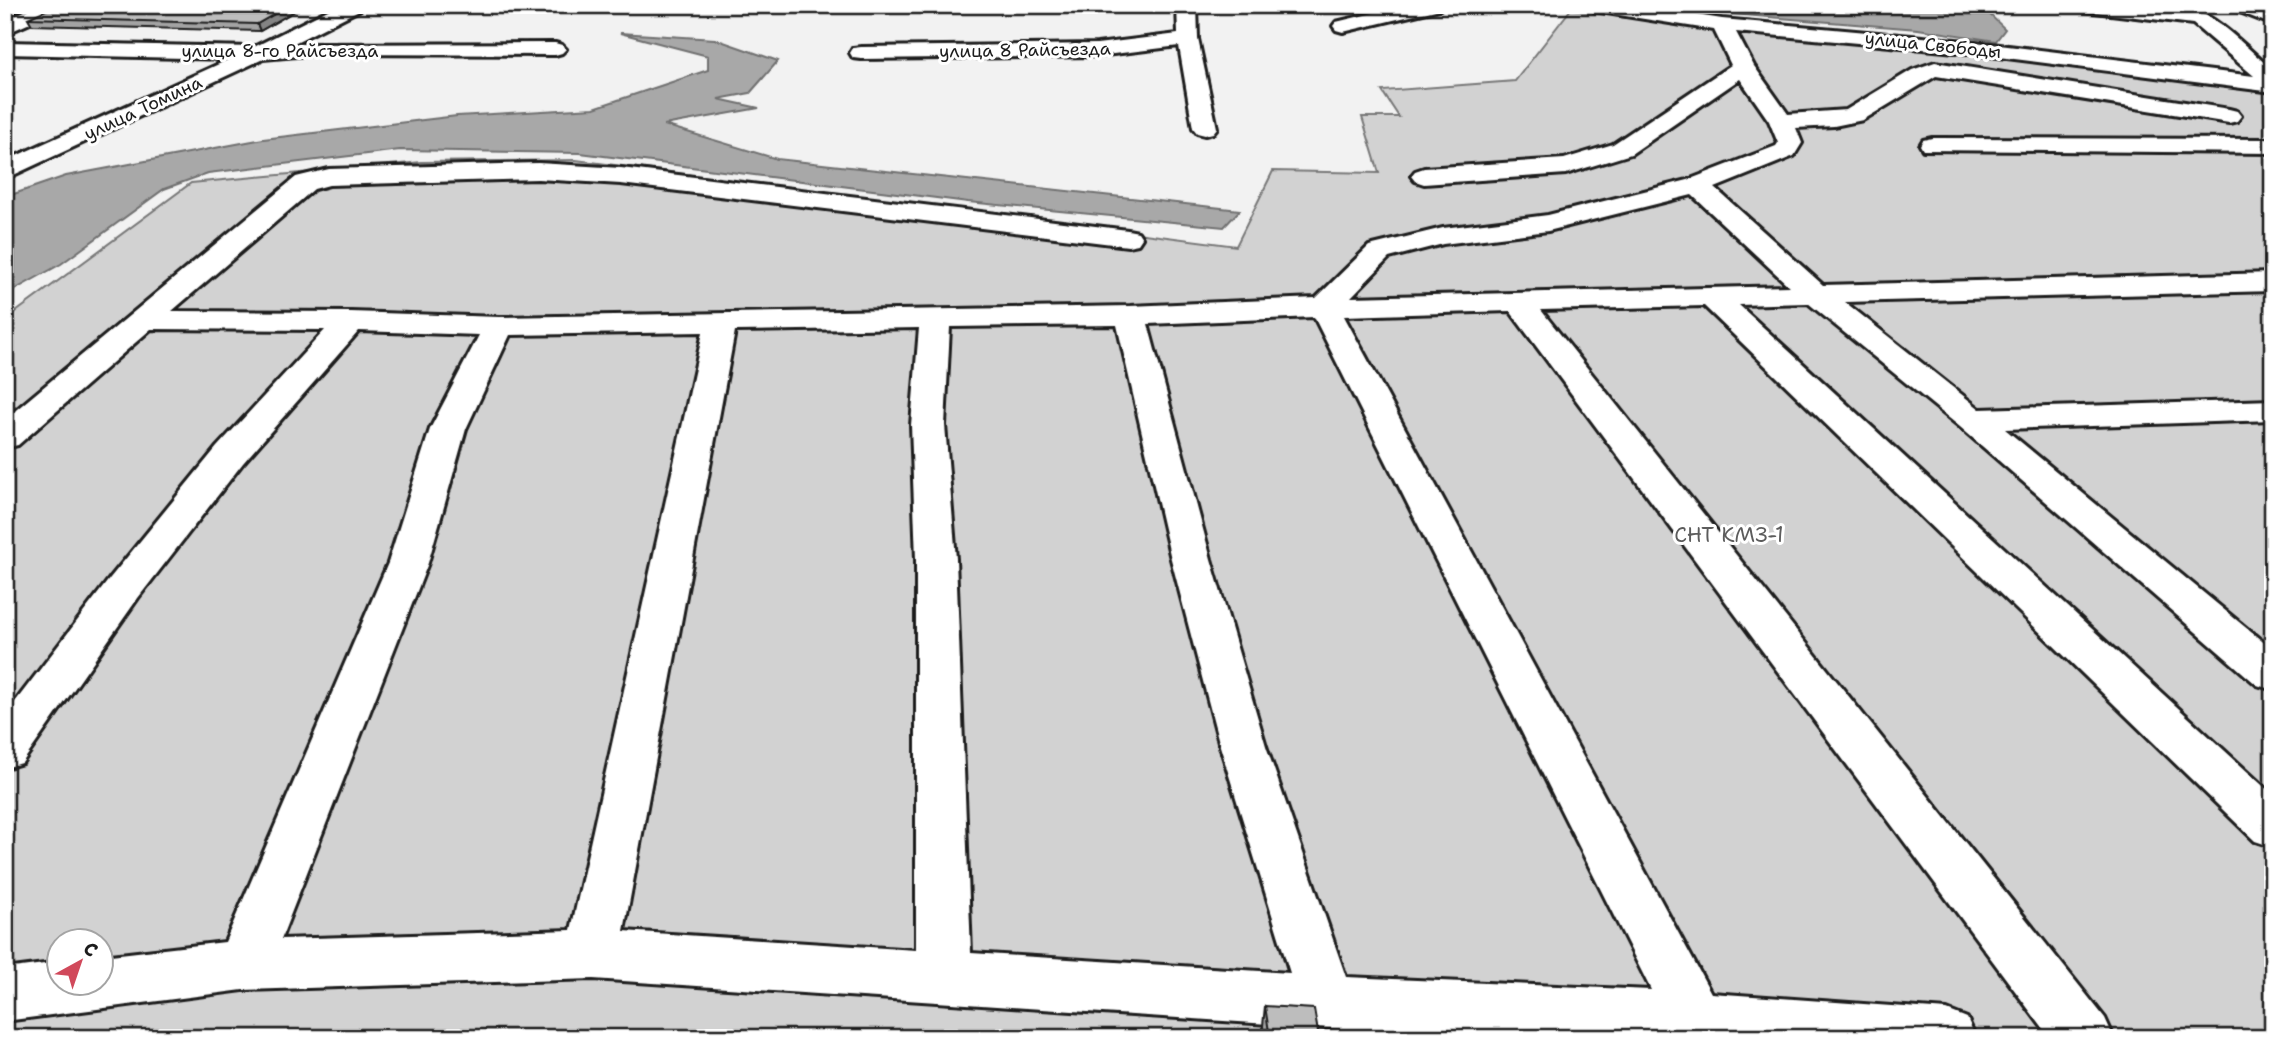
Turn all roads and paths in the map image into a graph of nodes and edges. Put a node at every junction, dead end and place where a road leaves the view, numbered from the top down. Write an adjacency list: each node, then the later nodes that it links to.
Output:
1 (55, 5): 11 (street)
2 (354, 5): 15 (street, улица Томина)
3 (1187, 5): 12 (street)
4 (1433, 5): 10 (street)
5 (1594, 5): 9 (street, улица Свободы)
6 (2086, 5): 18 (street)
7 (2239, 5): 8 (street)
8 (2273, 19)
9 (1722, 25): 17 (street); 18 (street, улица Свободы)
10 (1343, 26)
11 (5, 29)
12 (1188, 39): 16 (street, улица 8 Райсъезда); 21 (street)
13 (5, 48): 15 (street, улица 8-го Райсъезда)
14 (555, 49): 15 (street, улица 8-го Райсъезда)
15 (258, 53): 24 (street, улица Томина)
16 (861, 53)
17 (1743, 67): 20 (street); 25 (street)
18 (2273, 83)
19 (2229, 116): 20 (street)
20 (1781, 121): 26 (street)
21 (1205, 128)
22 (1932, 145): 23 (street)
23 (2273, 146)
24 (5, 171)
25 (1424, 176)
26 (1698, 186): 29 (street); 32 (street)
27 (1128, 238): 35 (street)
28 (2273, 282): 29 (street)
29 (1813, 292): 30 (street); 40 (street)
30 (1710, 295): 31 (street); 44 (street)
31 (1519, 303): 32 (street); 54 (street)
32 (1324, 307): 33 (street); 52 (street)
33 (1130, 315): 34 (street); 51 (street)
34 (935, 318): 37 (street); 47 (street)
35 (146, 320): 36 (street); 41 (street)
36 (351, 321): 38 (street); 43 (street)
37 (721, 322): 38 (street); 45 (street)
38 (499, 326): 46 (street)
39 (2273, 410): 40 (street)
40 (1972, 420): 42 (street)
41 (5, 437)
42 (2273, 674)
43 (5, 750)
44 (2273, 826)
45 (593, 954): 46 (street); 47 (street)
46 (243, 965): 48 (street)
47 (944, 975): 51 (street)
48 (116, 980)
49 (46, 990): 50 (street)
50 (5, 995)
51 (1327, 1002): 52 (street)
52 (1695, 1020): 53 (street)
53 (1947, 1038)
54 (2085, 1038)

